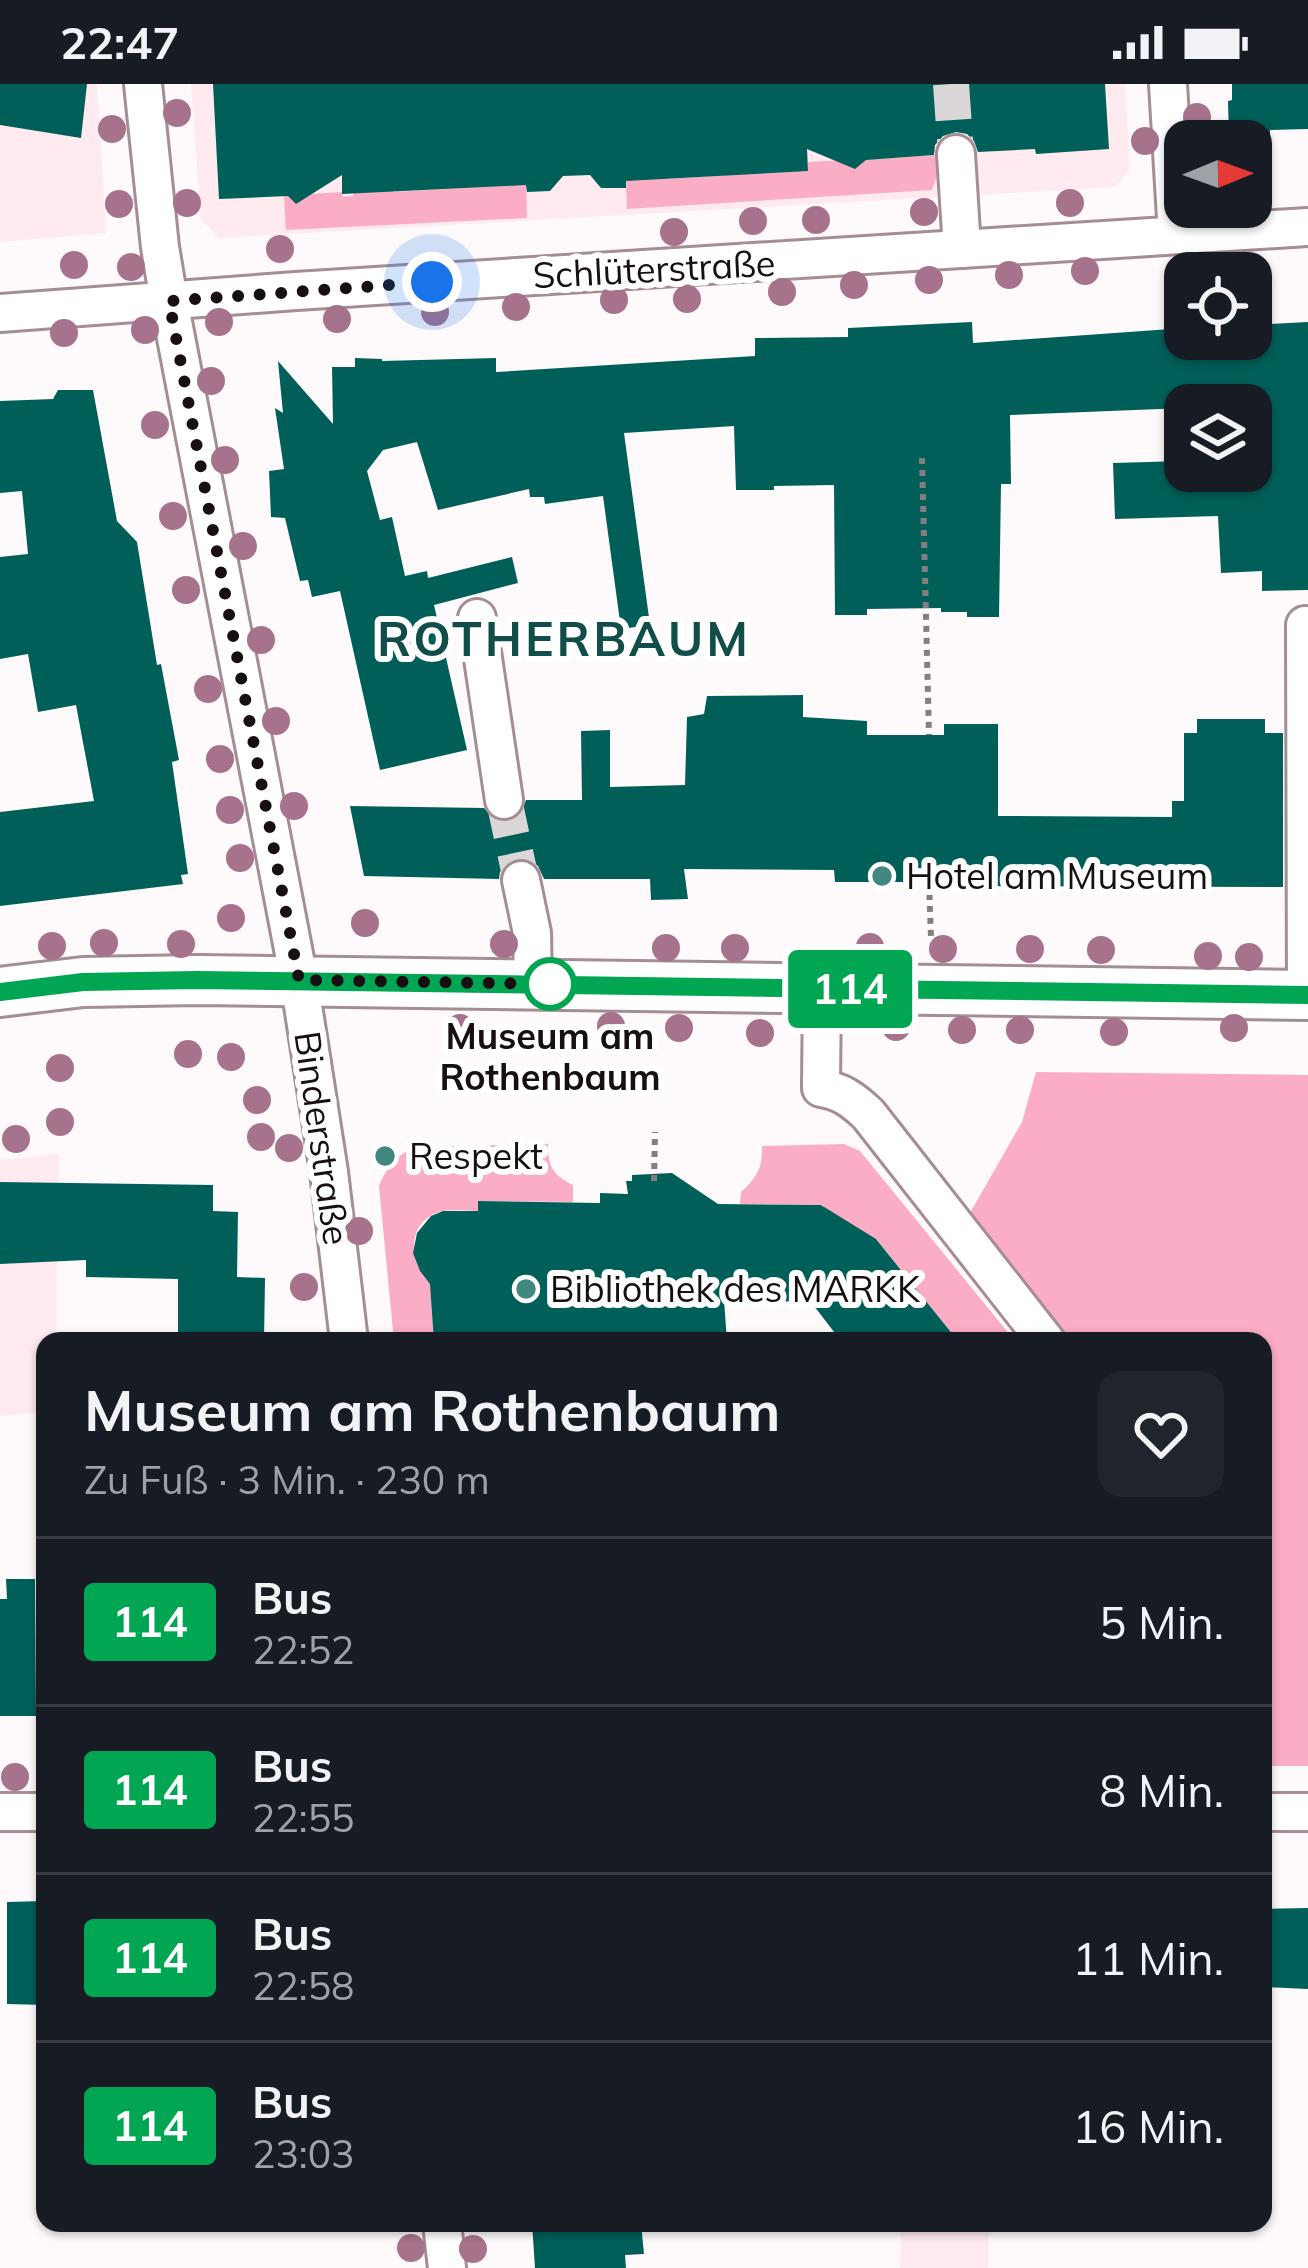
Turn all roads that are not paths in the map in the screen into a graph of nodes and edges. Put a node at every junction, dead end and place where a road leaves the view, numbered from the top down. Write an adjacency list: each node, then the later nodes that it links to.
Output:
1 (143, 84): 7 (street, Binderstraße)
2 (1168, 84): 5 (street)
3 (956, 154): 6 (street)
4 (1308, 226): 5 (street, Schlüterstraße)
5 (1178, 235): 6 (street, Schlüterstraße)
6 (962, 249): 7 (street, Schlüterstraße)
7 (169, 301): 8 (street, Schlüterstraße); 13 (street, Binderstraße)
8 (0, 313)
9 (477, 618): 11 (street)
10 (1305, 626): 17 (street)
11 (504, 800)
12 (521, 880): 14 (street)
13 (299, 980): 14 (main road); 16 (main road); 18 (street, Binderstraße)
14 (533, 984): 15 (main road)
15 (822, 988): 17 (main road); 19 (street)
16 (0, 992)
17 (1307, 995)
18 (348, 1332)
19 (1039, 1332)
20 (0, 1812): 21 (street)
21 (36, 1812)
22 (1272, 1812): 23 (street)
23 (1308, 1812)
24 (443, 2232): 25 (street)
25 (447, 2268)

